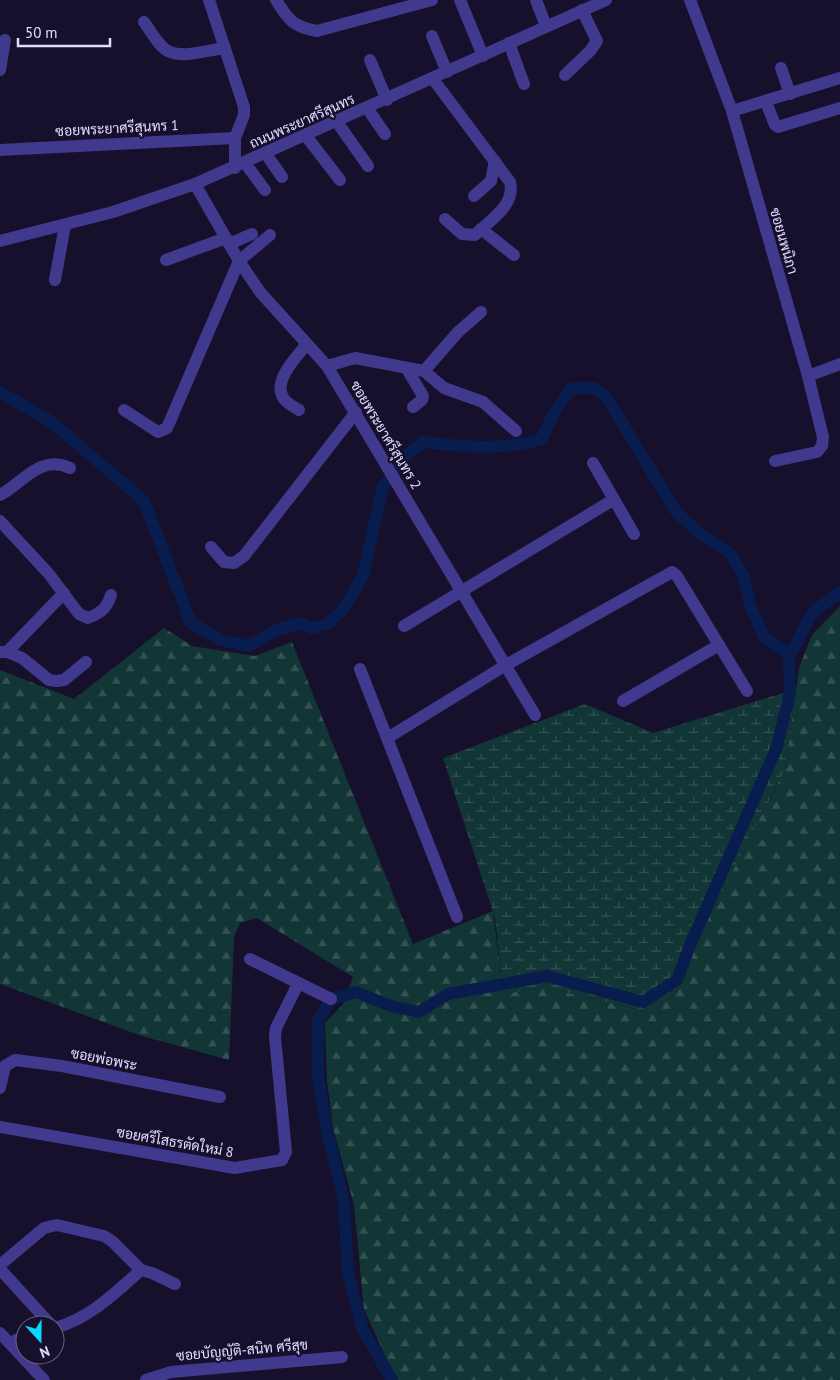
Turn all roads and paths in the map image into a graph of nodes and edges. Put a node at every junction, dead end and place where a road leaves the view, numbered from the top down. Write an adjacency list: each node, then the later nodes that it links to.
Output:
1 (208, 0): 14 (street)
2 (276, 0): 3 (street)
3 (432, 0)
4 (460, 0): 15 (street)
5 (536, 0): 10 (street)
6 (606, 0): 8 (street, ถนนพระยาศรีสุนทร)
7 (690, 0): 29 (street, ซอยนพนิภา)
8 (582, 10): 10 (street, ถนนพระยาศรีสุนทร); 20 (street)
9 (144, 22): 14 (street)
10 (546, 26): 13 (street, ถนนพระยาศรีสุนทร)
11 (432, 36): 19 (street)
12 (5, 40): 18 (street)
13 (509, 43): 15 (street, ถนนพระยาศรีสุนทร); 23 (street)
14 (225, 48): 33 (street)
15 (482, 56): 19 (street, ถนนพระยาศรีสุนทร)
16 (370, 60): 25 (street)
17 (781, 68): 24 (street)
18 (0, 70)
19 (447, 72): 22 (street, ถนนพระยาศรีสุนทร)
20 (565, 75)
21 (840, 78): 24 (street)
22 (433, 79): 25 (street, ถนนพระยาศรีสุนทร); 36 (street)
23 (524, 84)
24 (790, 94): 26 (street)
25 (386, 100): 27 (street, ถนนพระยาศรีสุนทร)
26 (766, 102): 28 (street); 29 (street)
27 (367, 108): 30 (street, ถนนพระยาศรีสุนทร); 31 (street)
28 (840, 108)
29 (732, 111): 61 (street, ซอยนพนิภา)
30 (337, 122): 32 (street, ถนนพระยาศรีสุนทร); 38 (street)
31 (385, 134)
32 (306, 136): 35 (street, ถนนพระยาศรีสุนทร); 40 (street)
33 (235, 138): 34 (street, ซอยพระยาศรีสุนทร 1); 37 (street)
34 (0, 150)
35 (266, 154): 37 (street, ถนนพระยาศรีสุนทร); 39 (street)
36 (495, 161): 43 (street); 46 (street)
37 (240, 166): 41 (street, ถนนพระยาศรีสุนทร); 42 (street)
38 (368, 166)
39 (282, 177)
40 (340, 180)
41 (195, 184): 45 (street, ถนนพระยาศรีสุนทร); 50 (street, ซอยพระยาศรีสุนทร 2)
42 (264, 190)
43 (474, 196)
44 (446, 219): 46 (street)
45 (65, 226): 49 (street, ถนนพระยาศรีสุนทร); 54 (street)
46 (481, 229): 51 (street)
47 (252, 234): 50 (street)
48 (270, 235): 53 (street)
49 (0, 241)
50 (227, 241): 52 (street); 53 (street, ซอยพระยาศรีสุนทร 2)
51 (514, 255)
52 (166, 260)
53 (238, 261): 56 (street, ซอยพระยาศรีสุนทร 2); 63 (street)
54 (55, 280)
55 (480, 312): 60 (street)
56 (307, 344): 58 (street, ซอยพระยาศรีสุนทร 2); 64 (street)
57 (840, 364): 61 (street)
58 (327, 366): 59 (street); 65 (street, ซอยพระยาศรีสุนทร 2)
59 (406, 369): 60 (street); 62 (street)
60 (424, 371): 66 (street)
61 (808, 376): 67 (street, ซอยนพนิภา)
62 (413, 407)
63 (124, 410)
64 (298, 410)
65 (356, 412): 74 (street); 75 (street, ซอยพระยาศรีสุนทร 2)
66 (516, 431)
67 (775, 461)
68 (593, 464): 71 (street)
69 (70, 468): 70 (street)
70 (0, 495)
71 (612, 500): 73 (street); 75 (street)
72 (0, 521): 76 (street)
73 (634, 534)
74 (211, 547)
75 (462, 592): 78 (street); 82 (street, ซอยพระยาศรีสุนทร 2)
76 (64, 593): 77 (street); 80 (street)
77 (111, 595)
78 (404, 626)
79 (719, 645): 82 (street); 84 (street); 85 (street)
80 (4, 652): 81 (street)
81 (86, 662)
82 (506, 665): 86 (street, ซอยพระยาศรีสุนทร 2); 87 (street)
83 (360, 669): 87 (street)
84 (747, 691)
85 (623, 701)
86 (535, 714)
87 (389, 737): 88 (street)
88 (457, 917)
89 (250, 960): 90 (street)
90 (298, 984): 91 (street); 94 (street, ซอยศรีโสธรตัดใหม่ 8)
91 (331, 999)
92 (0, 1088): 93 (street, ซอยพ่อพระ)
93 (220, 1097)
94 (0, 1127)
95 (0, 1265): 97 (street)
96 (0, 1270): 99 (street)
97 (141, 1270): 98 (street); 100 (street)
98 (176, 1284)
99 (42, 1315)
100 (65, 1325)
101 (0, 1333): 103 (street)
102 (15, 1341): 103 (street)
103 (10, 1344): 105 (street)
104 (342, 1357): 106 (street, ซอยบัญญัติ-สนิท ศรีสุข)
105 (44, 1380)
106 (146, 1380)

